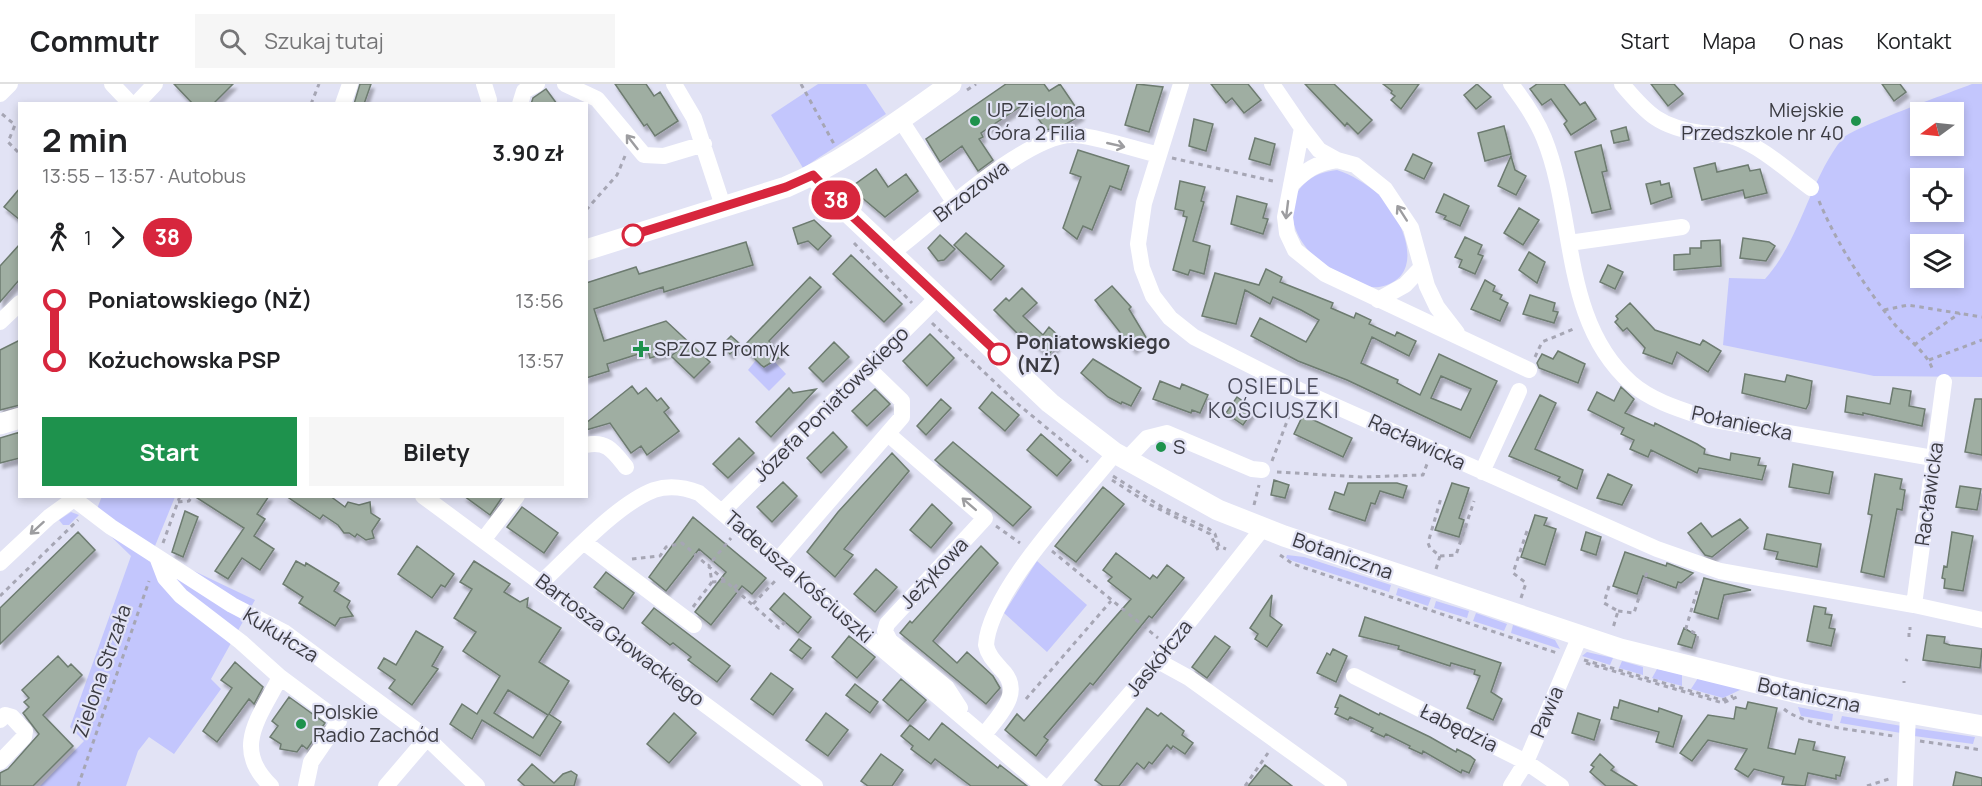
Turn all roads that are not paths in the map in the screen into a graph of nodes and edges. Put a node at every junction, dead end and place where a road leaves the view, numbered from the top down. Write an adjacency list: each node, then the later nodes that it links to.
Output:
1 (10, 84): 13 (street)
2 (112, 84): 14 (street)
3 (155, 84): 15 (street)
4 (350, 84): 16 (street)
5 (537, 84): 17 (street)
6 (565, 84): 20 (street, one-way to 6)
7 (674, 84): 20 (street)
8 (951, 84): 18 (main road)
9 (1181, 84): 22 (street, Racławicka)
10 (1272, 84): 19 (street)
11 (1511, 84): 31 (street, Połaniecka)
12 (1622, 84): 26 (street)
13 (0, 94)
14 (132, 102)
15 (136, 102)
16 (344, 102)
17 (521, 102)
18 (900, 119): 21 (main road); 27 (street)
19 (1302, 128): 23 (street); 25 (street)
20 (704, 144): 28 (street)
21 (839, 154): 24 (main road); 29 (main road)
22 (1159, 155): 27 (street, Brzozowa, one-way to 22); 52 (street, Racławicka)
23 (1337, 160): 25 (street); 34 (street, one-way to 23)
24 (813, 175): 28 (main road); 29 (main road, Botaniczna)
25 (1284, 183): 36 (street, one-way to 36)
26 (1815, 194)
27 (954, 202): 33 (street, Brzozowa)
28 (723, 206): 32 (main road)
29 (846, 210): 33 (main road, Botaniczna)
30 (1682, 227): 31 (street)
31 (1569, 243): 49 (street, Połaniecka)
32 (588, 249)
33 (893, 252): 35 (main road, Botaniczna)
34 (1421, 268): 36 (street); 39 (street)
35 (938, 297): 40 (street, Józefa Poniatowskiego); 48 (main road, Botaniczna)
36 (1378, 300): 39 (street)
37 (18, 305): 38 (street)
38 (0, 322)
39 (1462, 338): 41 (street)
40 (868, 368): 46 (street); 56 (street, Józefa Poniatowskiego)
41 (1529, 370)
42 (1944, 382): 49 (street, Racławicka)
43 (1519, 391): 52 (street)
44 (18, 419): 45 (main road)
45 (0, 424)
46 (888, 434): 62 (street); 73 (street, Jeżykowa, one-way to 46)
47 (588, 445): 50 (street)
48 (1121, 456): 51 (street); 57 (main road, Botaniczna); 75 (street)
49 (1933, 458): 64 (street, Racławicka)
50 (626, 466)
51 (1262, 470)
52 (1482, 472): 64 (street, Racławicka)
53 (426, 498): 58 (street, Bartosza Głowackiego)
54 (515, 498): 58 (street)
55 (80, 502): 60 (street, Kukułcza); 61 (street, one-way to 61)
56 (723, 511): 59 (street, Tadeusza Kościuszki); 62 (street, Tadeusza Kościuszki)
57 (1258, 520): 67 (main road, Botaniczna); 68 (street, Jaskółcza)
58 (483, 539): 63 (street, Bartosza Głowackiego)
59 (585, 543): 63 (street, Tadeusza Kościuszki); 66 (street)
60 (159, 552): 70 (street); 76 (street, Kukułcza)
61 (0, 563)
62 (779, 567): 73 (street, Tadeusza Kościuszki)
63 (542, 582): 84 (street, Bartosza Głowackiego)
64 (1914, 605): 65 (street, Racławicka)
65 (1982, 620)
66 (689, 621)
67 (1580, 636): 71 (main road, Botaniczna); 78 (street, Pawia)
68 (1158, 661): 86 (street, Jaskółcza); 87 (street)
69 (1354, 676): 78 (street, Łabędzia)
70 (280, 677): 80 (street); 81 (street)
71 (1908, 714): 74 (main road, Botaniczna); 79 (street)
72 (0, 720): 77 (street)
73 (969, 723): 75 (street, Tadeusza Kościuszki)
74 (1982, 726)
75 (984, 735): 85 (street, Tadeusza Kościuszki)
76 (427, 738): 82 (street); 83 (street, Kukułcza)
77 (0, 762)
78 (1526, 762): 88 (street, Pawia); 89 (street, Łabędzia)
79 (1905, 780)
80 (271, 786)
81 (306, 786)
82 (386, 786)
83 (477, 786)
84 (815, 786)
85 (1043, 786)
86 (1051, 786)
87 (1339, 786)
88 (1511, 786)
89 (1561, 786)

